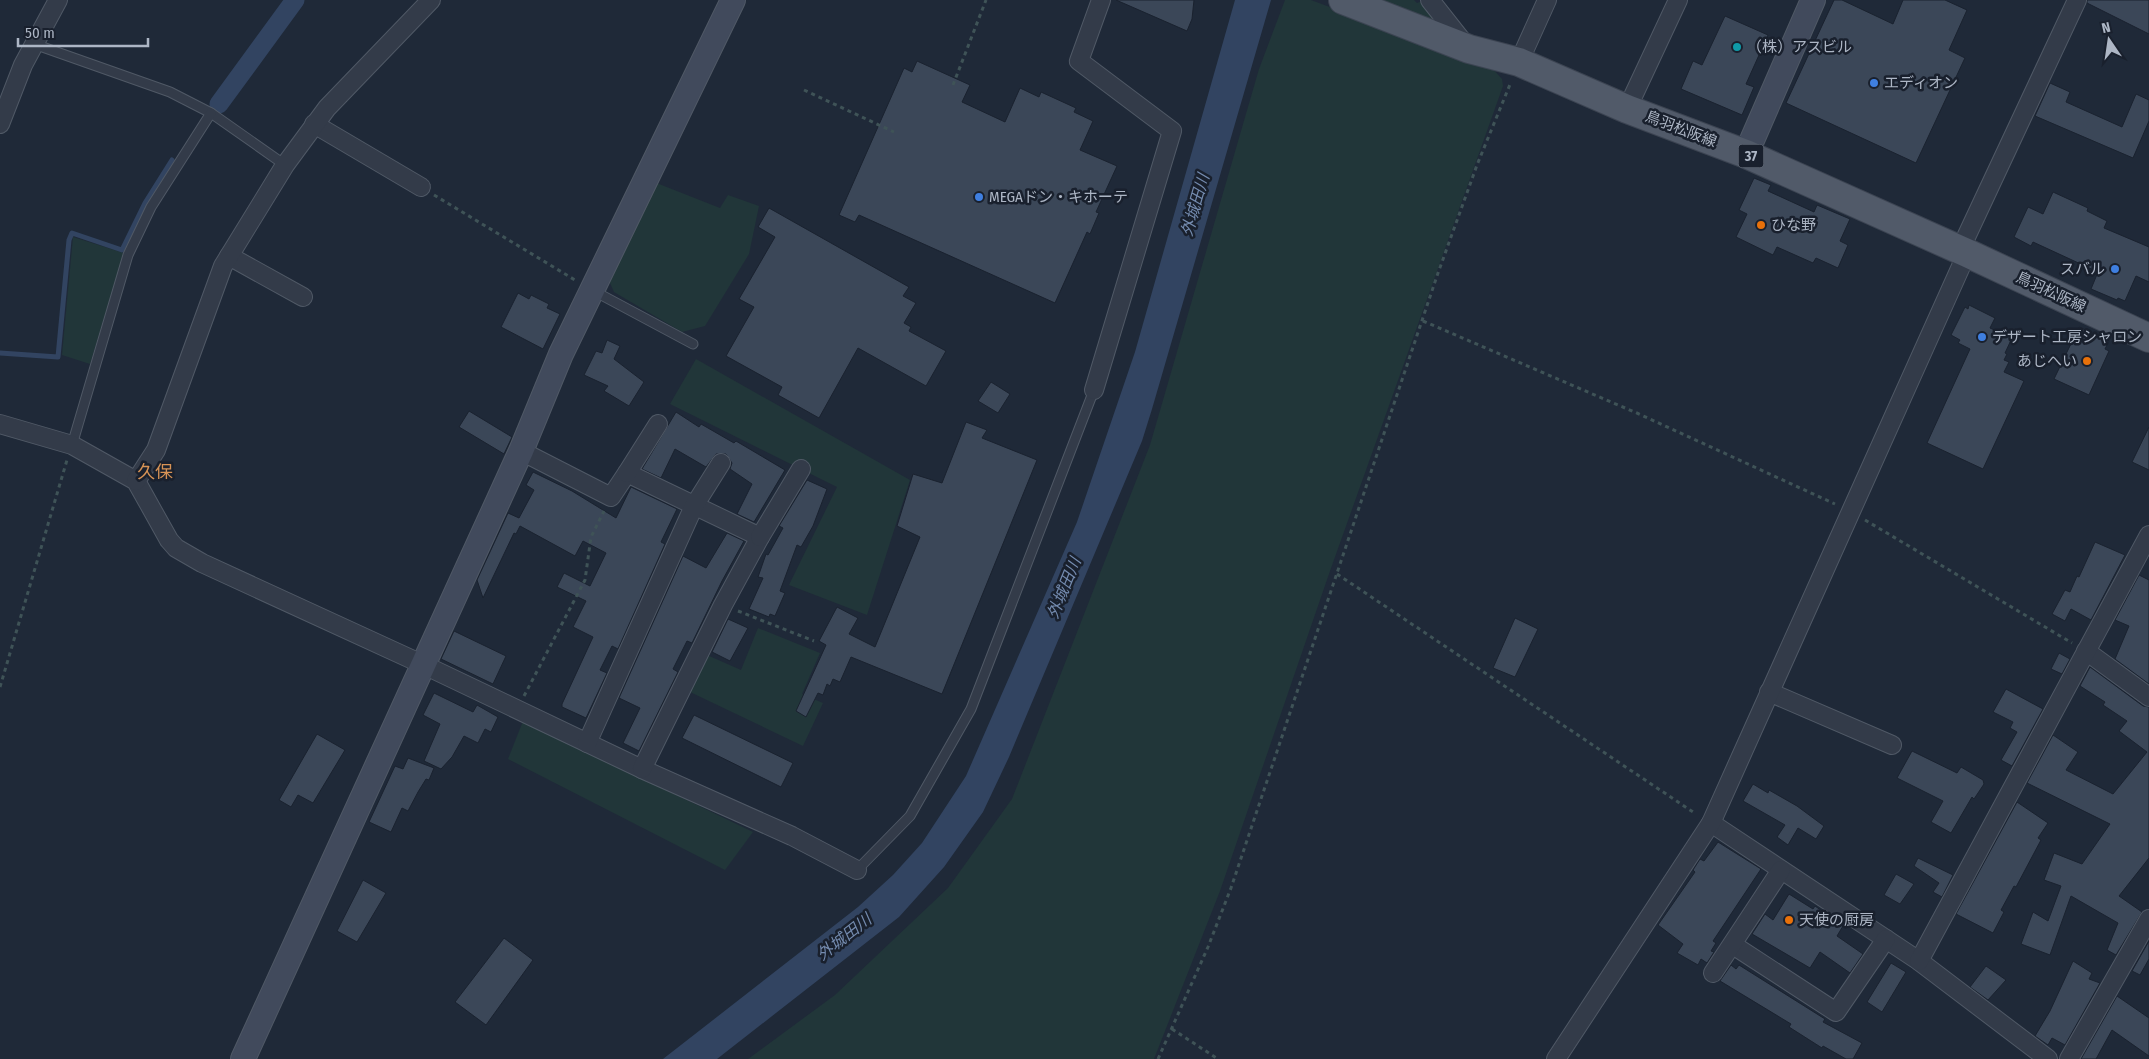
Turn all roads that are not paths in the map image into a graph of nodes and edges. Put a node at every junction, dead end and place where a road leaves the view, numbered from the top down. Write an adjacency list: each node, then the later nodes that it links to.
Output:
1 (58, 0): 11 (street)
2 (430, 0): 17 (street)
3 (733, 0): 23 (street)
4 (1101, 0): 27 (street)
5 (1342, 0): 12 (main road, 鳥羽松阪線 / 37)
6 (1430, 0): 12 (street)
7 (1547, 0): 13 (street)
8 (1678, 0): 14 (street)
9 (1813, 0): 18 (street)
10 (2077, 0): 21 (street)
11 (34, 44): 15 (lane); 16 (street)
12 (1469, 49): 13 (main road, 鳥羽松阪線 / 37)
13 (1519, 62): 14 (main road, 鳥羽松阪線 / 37)
14 (1627, 109): 18 (main road, 鳥羽松阪線 / 37)
15 (211, 112): 19 (lane); 30 (lane)
16 (0, 124)
17 (314, 124): 19 (street); 20 (street)
18 (1746, 154): 21 (main road, 鳥羽松阪線 / 37)
19 (285, 164): 22 (street)
20 (421, 187)
21 (1963, 252): 25 (main road, 鳥羽松阪線 / 37); 41 (street)
22 (229, 256): 24 (street); 35 (street)
23 (592, 290): 26 (lane); 31 (street)
24 (303, 297)
25 (2149, 338)
26 (693, 344)
27 (1094, 390): 47 (lane)
28 (0, 424): 30 (street)
29 (658, 424): 34 (street)
30 (72, 445): 35 (street)
31 (521, 451): 34 (street); 40 (street)
32 (722, 463): 36 (street)
33 (801, 469): 38 (street)
34 (627, 474): 36 (street)
35 (136, 481): 40 (street)
36 (694, 506): 38 (street); 43 (street)
37 (2149, 535): 39 (street)
38 (760, 537): 45 (street)
39 (2086, 651): 42 (street); 52 (street)
40 (424, 665): 43 (street); 54 (street)
41 (1769, 692): 44 (street); 46 (street)
42 (2149, 697)
43 (587, 743): 45 (street)
44 (1892, 745)
45 (642, 769): 47 (street)
46 (1711, 823): 48 (street); 55 (street)
47 (858, 870)
48 (1781, 870): 50 (street); 51 (street)
49 (2149, 919): 57 (street)
50 (1886, 939): 51 (street); 52 (street)
51 (1732, 945): 53 (street)
52 (1919, 960): 56 (street)
53 (1712, 973)
54 (243, 1059)
55 (1556, 1059)
56 (2048, 1059)
57 (2069, 1059)

